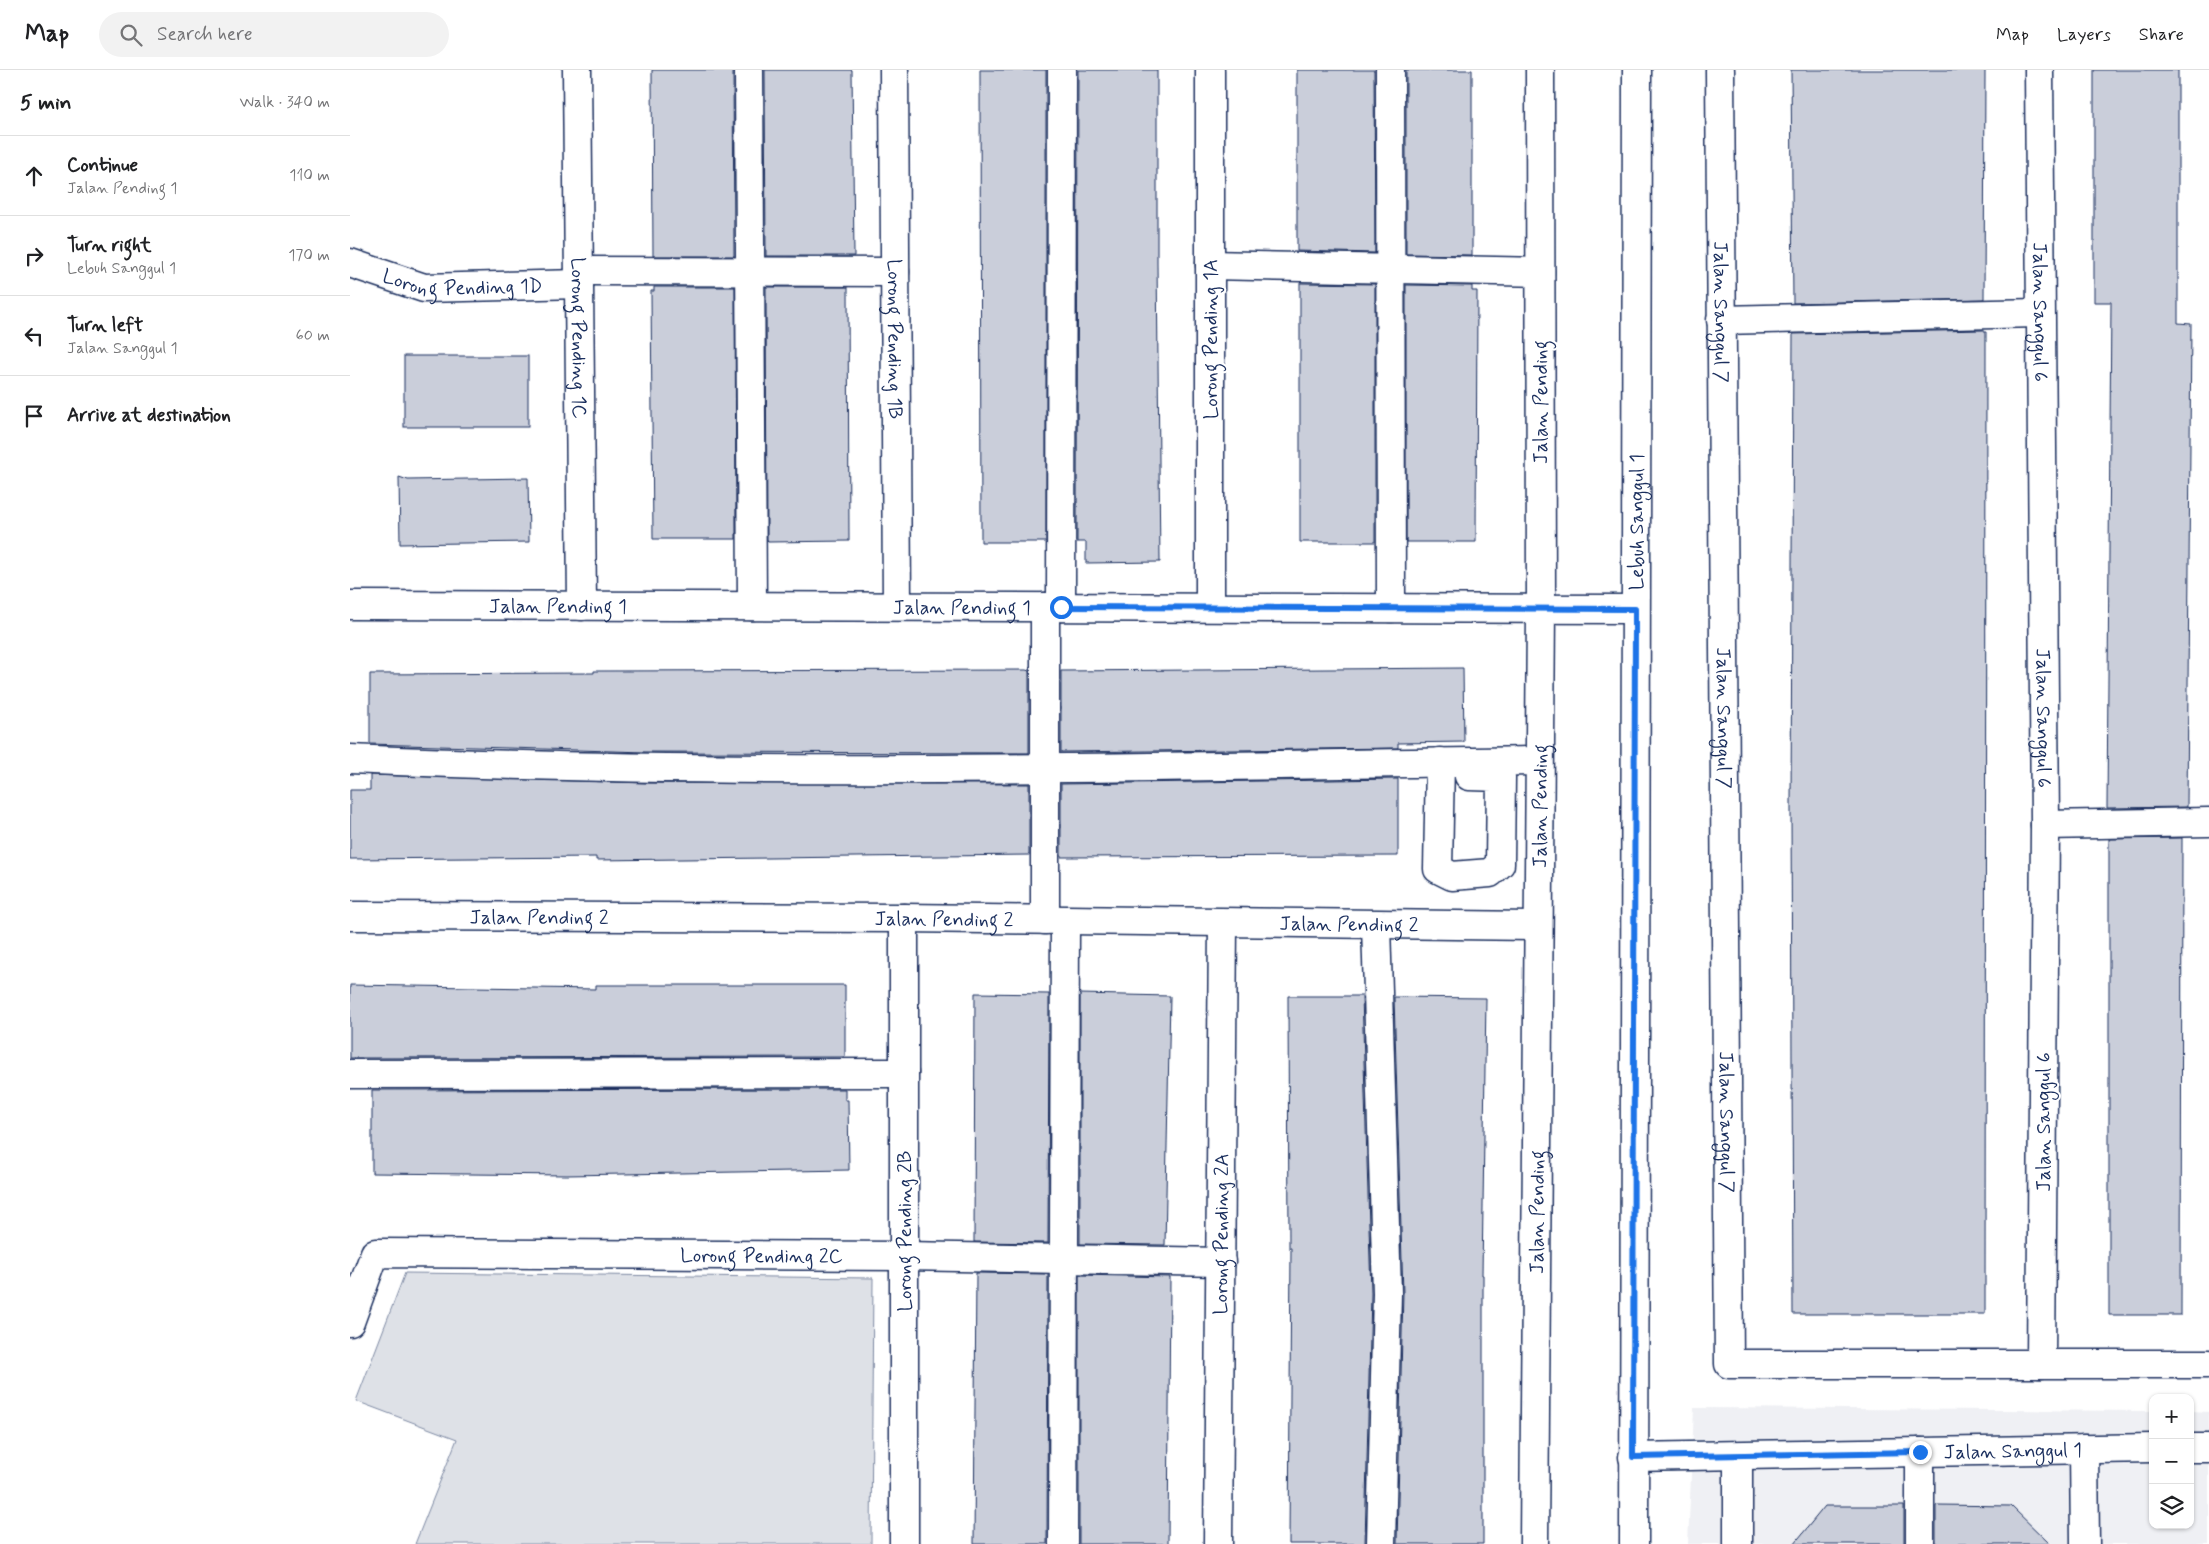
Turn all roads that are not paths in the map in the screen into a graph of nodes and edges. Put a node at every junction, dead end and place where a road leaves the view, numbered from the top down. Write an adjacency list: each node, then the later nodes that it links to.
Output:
1 (577, 70): 17 (street, Lorong Pending 1C)
2 (748, 70): 14 (street)
3 (894, 70): 15 (street, Lorong Pending 1B)
4 (1062, 70): 24 (street)
5 (1210, 70): 12 (street, Lorong Pending 1A)
6 (1390, 70): 13 (street)
7 (1540, 70): 16 (street, Jalan Pending)
8 (1637, 70): 28 (street, Lebuh Sanggul 1)
9 (1720, 70): 19 (street, Jalan Sanggul 7)
10 (2039, 70): 18 (street, Jalan Sanggul 6)
11 (350, 263): 17 (street, Lorong Pending 1D)
12 (1210, 265): 13 (street); 25 (street, Lorong Pending 1A)
13 (1391, 268): 16 (street); 26 (street)
14 (750, 271): 15 (street, Lorong Pending 1D); 17 (street, Lorong Pending 1D); 22 (street)
15 (895, 272): 23 (street, Lorong Pending 1B)
16 (1540, 272): 27 (street, Jalan Pending)
17 (579, 278): 21 (street, Lorong Pending 1C)
18 (2039, 313): 19 (street); 33 (street, Jalan Sanggul 6)
19 (1722, 320): 46 (street, Jalan Sanggul 7)
20 (350, 605): 21 (street, Jalan Pending 1)
21 (582, 606): 22 (street, Jalan Pending 1)
22 (752, 606): 23 (street, Jalan Pending 1)
23 (897, 606): 24 (street, Jalan Pending 1)
24 (1053, 607): 25 (street, Jalan Pending 1); 31 (street)
25 (1210, 608): 26 (street, Jalan Pending 1)
26 (1392, 608): 27 (street, Jalan Pending 1)
27 (1541, 608): 28 (street, Jalan Pending 1); 30 (street, Jalan Pending)
28 (1635, 609): 54 (street, Lebuh Sanggul 1)
29 (350, 759): 31 (street)
30 (1539, 761): 31 (street); 39 (street, Jalan Pending)
31 (1045, 770): 36 (street)
32 (2209, 822): 33 (street)
33 (2045, 825): 46 (street, Jalan Sanggul 6)
34 (350, 916): 35 (street, Jalan Pending 2)
35 (904, 918): 36 (street, Jalan Pending 2); 40 (street, Lorong Pending 2B)
36 (1055, 920): 37 (street, Jalan Pending 2); 43 (street)
37 (1223, 923): 38 (street, Jalan Pending 2); 44 (street, Lorong Pending 2A)
38 (1376, 924): 39 (street, Jalan Pending 2); 58 (street)
39 (1538, 926): 59 (street, Jalan Pending)
40 (904, 1073): 41 (street); 42 (street, Lorong Pending 2B)
41 (350, 1074)
42 (905, 1256): 43 (street, Lorong Pending 2C); 45 (street, Lorong Pending 2C); 55 (street, Lorong Pending 2B)
43 (1064, 1260): 44 (street, Lorong Pending 2C); 56 (street)
44 (1221, 1262): 57 (street, Lorong Pending 2A)
45 (350, 1322)
46 (2041, 1364): 47 (street)
47 (2209, 1364)
48 (2149, 1448): 51 (street, Jalan Sanggul 1)
49 (2194, 1448): 50 (street)
50 (2209, 1448)
51 (2084, 1449): 52 (street, Jalan Sanggul 1); 63 (street)
52 (1920, 1452): 53 (street, Jalan Sanggul 1); 62 (street)
53 (1738, 1456): 54 (street, Jalan Sanggul 1); 61 (street)
54 (1633, 1457): 60 (street, Lebuh Sanggul 1)
55 (904, 1544)
56 (1063, 1544)
57 (1218, 1544)
58 (1381, 1544)
59 (1534, 1544)
60 (1634, 1544)
61 (1738, 1544)
62 (1920, 1544)
63 (2084, 1544)

